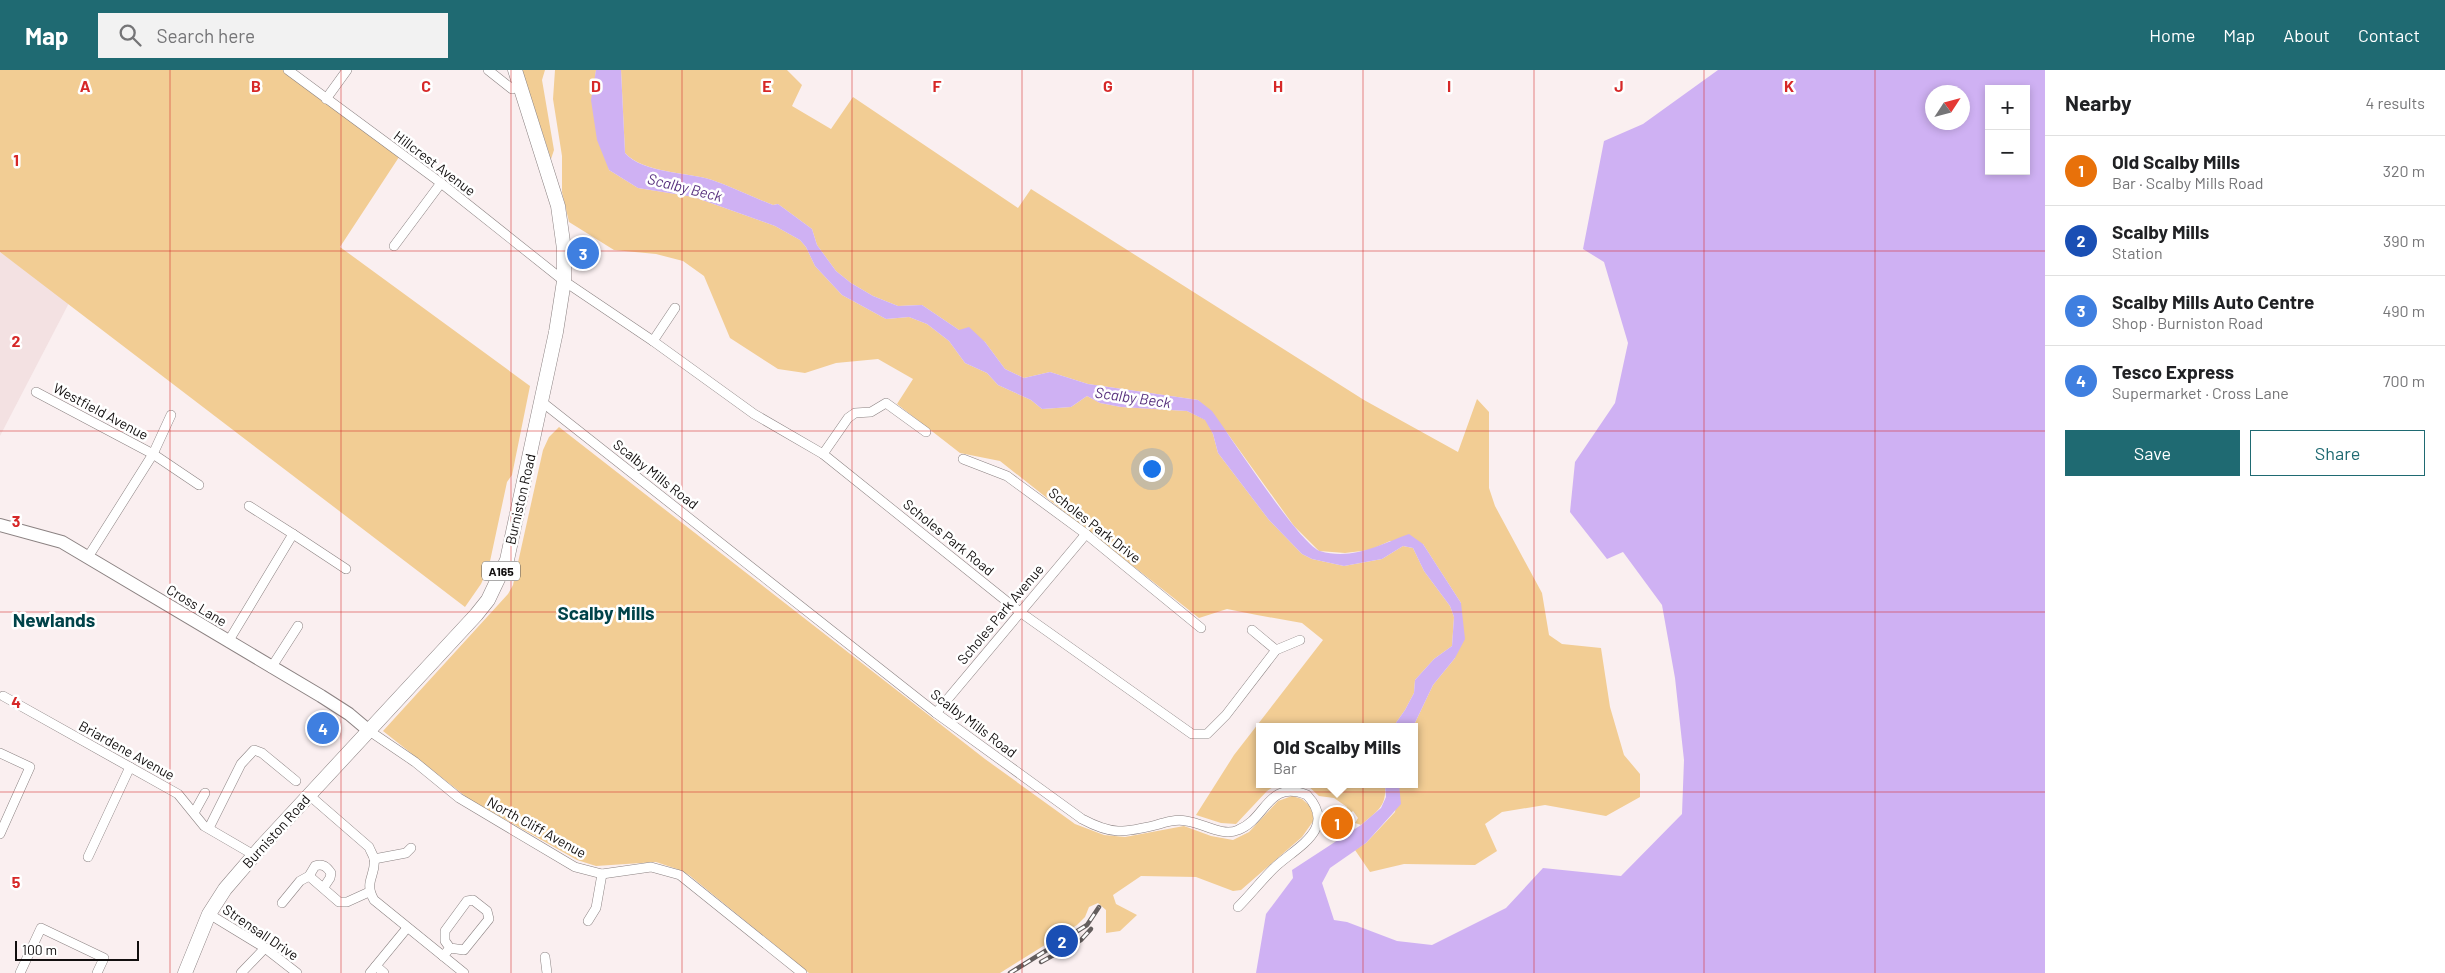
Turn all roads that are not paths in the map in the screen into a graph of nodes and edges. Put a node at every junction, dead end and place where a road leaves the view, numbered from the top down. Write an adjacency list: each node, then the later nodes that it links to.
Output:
1 (288, 70): 6 (street, Hillcrest Avenue)
2 (347, 70): 6 (street)
3 (488, 70): 5 (street)
4 (515, 70): 5 (main road, Burniston Road / A165)
5 (519, 87): 9 (main road, Burniston Road / A165)
6 (326, 99): 7 (street, Hillcrest Avenue)
7 (441, 183): 8 (street); 9 (street, Hillcrest Avenue)
8 (394, 246)
9 (564, 281): 11 (street, Scholes Park Road); 13 (main road, Burniston Road / A165)
10 (675, 308): 11 (street)
11 (653, 341): 17 (street, Scholes Park Road)
12 (36, 392): 16 (street, Westfield Avenue)
13 (542, 402): 35 (street, Scalby Mills Road); 36 (main road, Burniston Road / A165)
14 (171, 415): 16 (street, Westfield Avenue)
15 (926, 432): 17 (street)
16 (153, 454): 19 (street, Westfield Avenue); 24 (street, Westfield Avenue)
17 (823, 454): 26 (street, Scholes Park Road)
18 (963, 459): 23 (street, Scholes Park Drive)
19 (200, 486)
20 (249, 506): 22 (street)
21 (0, 525): 24 (street, Cross Lane)
22 (293, 534): 25 (street); 31 (street)
23 (1086, 534): 26 (street, Scholes Park Avenue); 28 (street, Scholes Park Drive)
24 (88, 557): 31 (street, Cross Lane)
25 (346, 569)
26 (1020, 612): 32 (street, Scholes Park Road); 35 (street, Scholes Park Avenue)
27 (298, 626): 33 (street)
28 (1201, 628)
29 (1252, 630): 32 (street)
30 (1300, 640): 32 (street, Scholes Park Road)
31 (228, 642): 33 (street, Cross Lane)
32 (1276, 650)
33 (271, 668): 36 (street, Cross Lane)
34 (3, 696): 38 (street, Briardene Avenue)
35 (936, 713): 54 (street, Scalby Mills Road)
36 (368, 730): 41 (main road, Burniston Road / A165); 49 (street, North Cliff Avenue)
37 (0, 753): 44 (street)
38 (130, 767): 42 (street, Briardene Avenue); 47 (street)
39 (296, 781): 43 (street)
40 (204, 793): 42 (street)
41 (309, 795): 46 (main road, Burniston Road / A165); 48 (street)
42 (194, 813): 43 (street, Briardene Avenue)
43 (209, 828): 46 (street, Briardene Avenue)
44 (0, 834)
45 (411, 848): 48 (street)
46 (254, 855): 55 (main road, Burniston Road / A165)
47 (88, 857)
48 (374, 859): 52 (street)
49 (602, 874): 56 (street); 71 (street, North Cliff Avenue)
50 (310, 876): 51 (street); 51 (street); 53 (street)
51 (324, 887): 52 (street)
52 (369, 892): 57 (street)
53 (282, 902)
54 (1238, 907)
55 (209, 914): 58 (street, Strensall Drive); 65 (main road, Burniston Road / A165)
56 (588, 921)
57 (407, 928): 60 (street); 62 (street)
58 (265, 948): 66 (street); 67 (street, Strensall Drive)
59 (450, 948): 59 (street); 60 (street)
60 (443, 956): 69 (street)
61 (545, 957): 70 (street)
62 (373, 969): 68 (street)
63 (20, 973): 64 (street)
64 (97, 973)
65 (185, 973)
66 (241, 973)
67 (297, 973)
68 (384, 973)
69 (464, 973)
70 (547, 973)
71 (802, 973)

